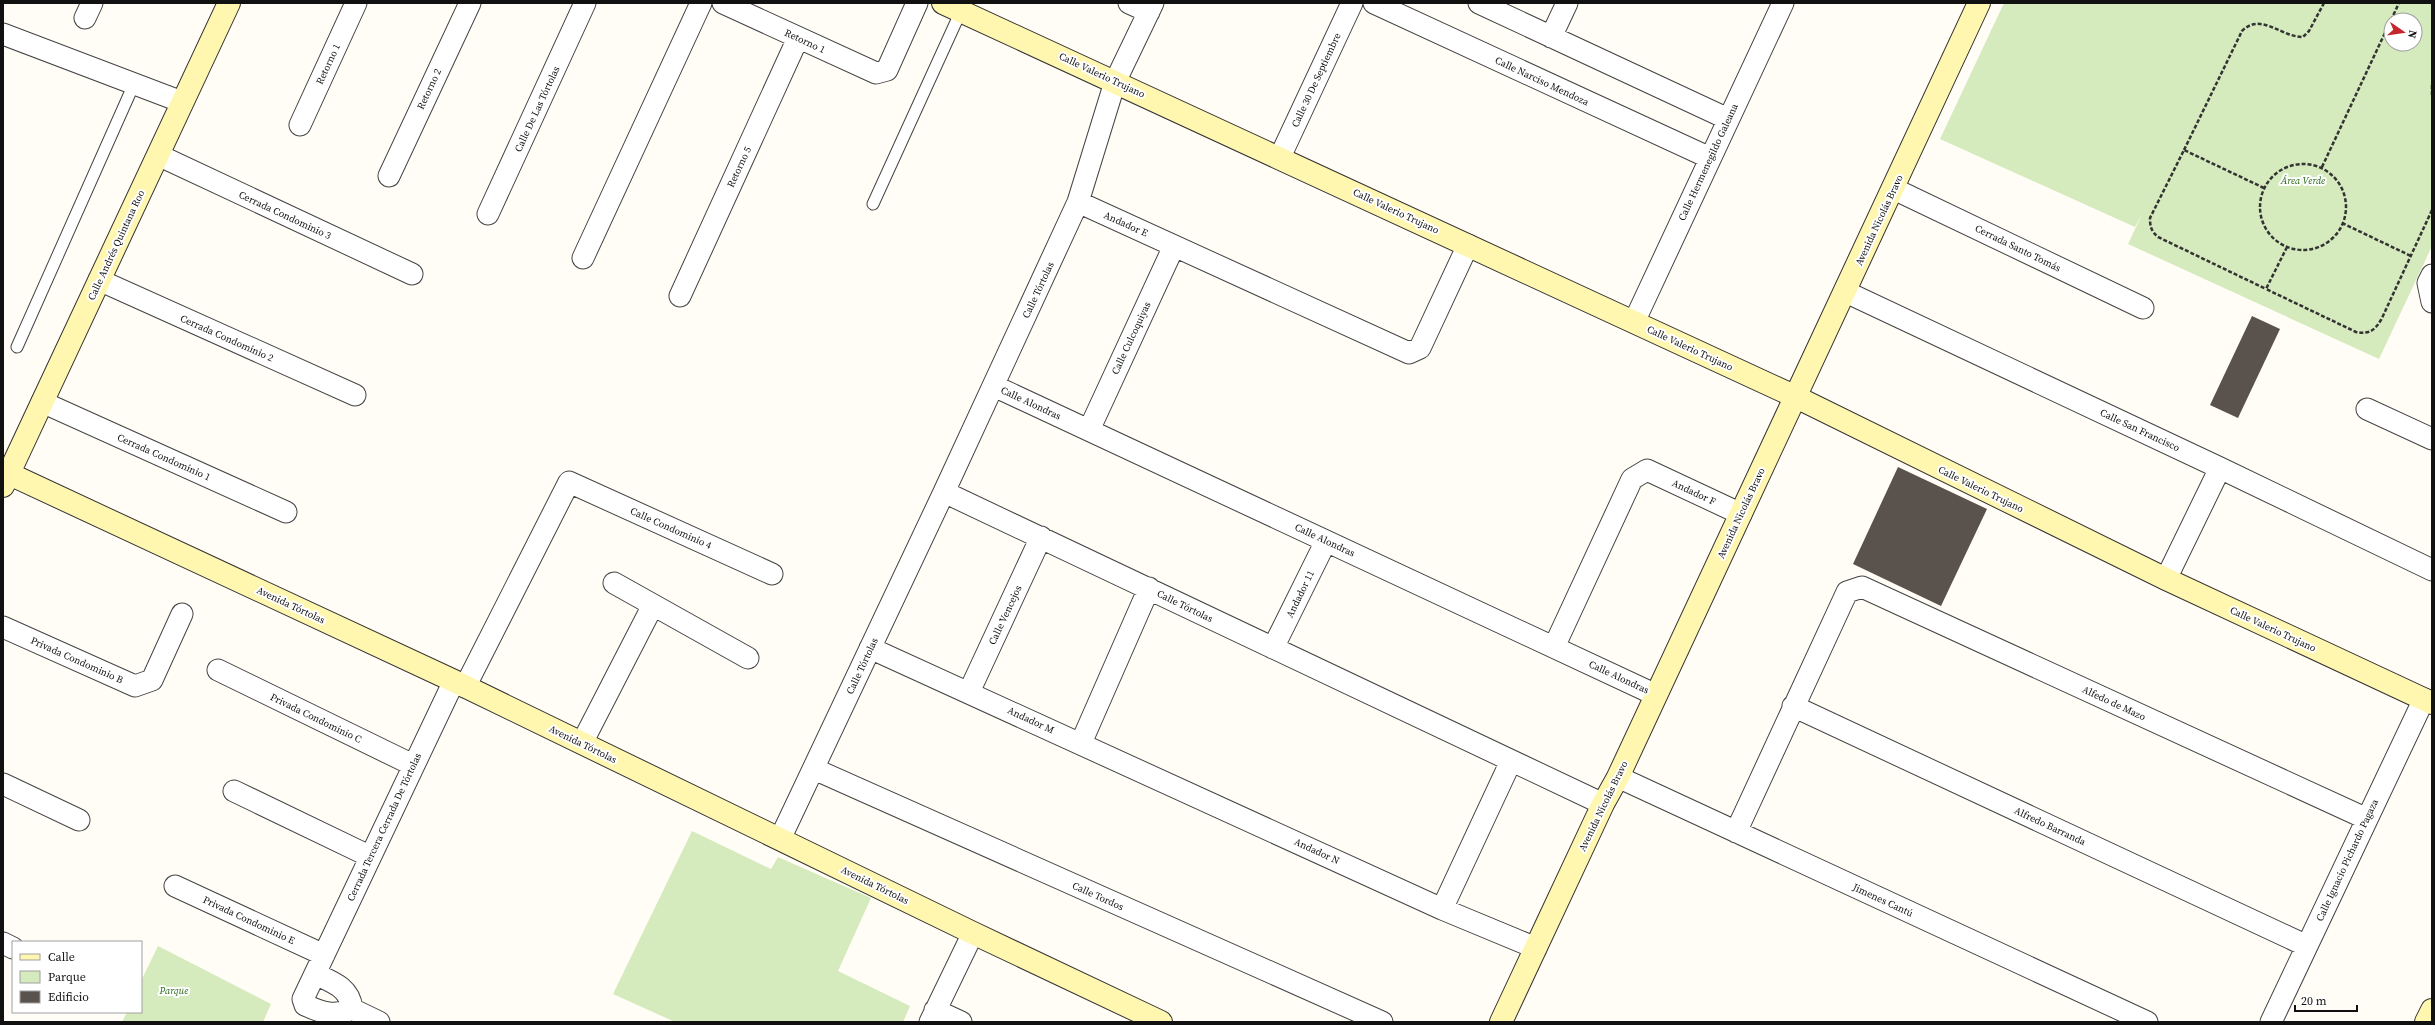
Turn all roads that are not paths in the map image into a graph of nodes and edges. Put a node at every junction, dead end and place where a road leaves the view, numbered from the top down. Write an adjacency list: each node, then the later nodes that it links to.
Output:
1 (229, 3): 22 (street, Calle Andrés Quintana Roo)
2 (356, 3): 24 (street, Retorno 1)
3 (470, 3): 28 (street, Retorno 2)
4 (586, 3): 32 (street, Calle De Las Tórtolas)
5 (701, 3): 35 (street)
6 (723, 3): 19 (street, Retorno 1)
7 (917, 3): 19 (street, Retorno 1)
8 (1129, 3): 16 (street)
9 (1352, 3): 26 (street, Calle 30 De Septiembre)
10 (1374, 3): 27 (street, Calle Narciso Mendoza)
11 (1479, 3): 18 (street)
12 (1567, 3): 18 (street)
13 (1783, 3): 23 (street, Calle Hermenegildo Galeana)
14 (1978, 3): 29 (street, Avenida Nicolás Bravo)
15 (952, 7): 20 (street, Calle Valerio Trujano); 31 (lane)
16 (1151, 7): 20 (street, Calle Tórtolas)
17 (3, 34): 21 (street)
18 (1551, 37): 23 (street)
19 (798, 38): 40 (street, Retorno 5)
20 (1115, 82): 26 (street, Calle Valerio Trujano); 30 (street, Calle Tórtolas)
21 (134, 84): 22 (street); 44 (lane)
22 (182, 102): 25 (street, Calle Andrés Quintana Roo)
23 (1728, 120): 27 (street, Calle Hermenegildo Galeana)
24 (300, 125)
25 (158, 155): 36 (street, Cerrada Condominio 3); 38 (street, Calle Andrés Quintana Roo)
26 (1280, 157): 33 (street, Calle Valerio Trujano)
27 (1710, 158): 43 (street, Calle Hermenegildo Galeana)
28 (389, 176)
29 (1894, 189): 39 (street, Avenida Nicolás Bravo); 42 (street, Cerrada Santo Tomás)
30 (1078, 202): 34 (street, Andador E); 45 (street, Calle Tórtolas)
31 (873, 204)
32 (488, 214)
33 (1468, 245): 34 (street, Andador E); 43 (street, Calle Valerio Trujano)
34 (1174, 246): 50 (street, Calle Culcoquiyas)
35 (583, 258)
36 (412, 274)
37 (2432, 275): 41 (street)
38 (99, 280): 46 (street, Cerrada Condominio 2); 48 (street, Calle Andrés Quintana Roo)
39 (1846, 292): 47 (street, Avenida Nicolás Bravo); 52 (street, Calle San Francisco)
40 (680, 296)
41 (2431, 301)
42 (2143, 308)
43 (1634, 322): 47 (street, Calle Valerio Trujano)
44 (17, 347)
45 (994, 386): 50 (street, Calle Alondras); 55 (street, Calle Tórtolas)
46 (355, 395)
47 (1796, 398): 57 (street, Avenida Nicolás Bravo); 62 (street, Calle Valerio Trujano)
48 (42, 402): 53 (street, Calle Andrés Quintana Roo); 56 (street, Cerrada Condominio 1)
49 (2367, 409): 51 (street)
50 (1088, 430): 59 (street, Calle Alondras)
51 (2432, 439)
52 (2220, 468): 60 (street, Calle San Francisco); 62 (street)
53 (5, 477): 73 (street, Avenida Tórtolas)
54 (569, 482): 61 (street, Calle Condominio 4); 73 (street, Cerrada Tercera Cerrada De Tórtolas)
55 (944, 492): 58 (street, Calle Tórtolas); 69 (street, Calle Tórtolas)
56 (286, 512)
57 (1741, 514): 68 (street, Andador F); 75 (street, Avenida Nicolás Bravo)
58 (1041, 537): 64 (street, Calle Tórtolas); 74 (street, Calle Vencejos)
59 (1326, 541): 68 (street, Calle Alondras); 70 (street, Andador 11)
60 (2432, 570)
61 (772, 574)
62 (2166, 580): 76 (street, Calle Valerio Trujano)
63 (614, 583): 65 (street)
64 (1149, 588): 70 (street, Calle Tórtolas); 79 (street)
65 (653, 605): 71 (street); 78 (street)
66 (182, 614): 67 (street, Privada Condominio B)
67 (3, 626)
68 (1554, 647): 75 (street, Calle Alondras)
69 (870, 648): 74 (street, Andador M); 82 (street, Calle Tórtolas)
70 (1273, 648): 80 (street)
71 (748, 658)
72 (218, 670): 81 (street, Privada Condominio C)
73 (460, 684): 78 (street, Avenida Tórtolas); 81 (street, Cerrada Tercera Cerrada De Tórtolas)
74 (970, 692): 79 (street, Andador M)
75 (1656, 695): 83 (street, Avenida Nicolás Bravo)
76 (2428, 701): 88 (street, Calle Ignacio Pichardo Pagaza)
77 (1793, 706): 88 (street, Alfedo de Mazo); 90 (street); 97 (street, Alfredo Barranda)
78 (582, 743): 91 (street, Avenida Tórtolas)
79 (1081, 743): 86 (street, Andador M)
80 (1511, 761): 87 (street); 94 (street)
81 (413, 765): 92 (street, Cerrada Tercera Cerrada De Tórtolas)
82 (814, 769): 91 (street, Calle Tórtolas); 108 (street, Calle Tordos)
83 (1618, 777): 87 (street, Avenida Nicolás Bravo); 90 (street, Jimenes Cantú)
84 (3, 784): 89 (street)
85 (234, 791): 92 (street)
86 (1191, 794): 94 (street, Andador N)
87 (1603, 804): 99 (street, Avenida Nicolás Bravo)
88 (2367, 819): 97 (street, Calle Ignacio Pichardo Pagaza)
89 (79, 820)
90 (1736, 832): 110 (street, Jimenes Cantú)
91 (780, 839): 95 (street, Avenida Tórtolas)
92 (370, 856): 100 (street, Cerrada Tercera Cerrada De Tórtolas)
93 (175, 886): 100 (street, Privada Condominio E)
94 (1442, 909): 99 (street)
95 (973, 933): 104 (street); 107 (street, Avenida Tórtolas)
96 (3, 943): 98 (street)
97 (2307, 946): 111 (street, Calle Ignacio Pichardo Pagaza)
98 (12, 948)
99 (1536, 948): 109 (street, Avenida Nicolás Bravo)
100 (324, 955): 101 (street, Cerrada Tercera Cerrada De Tórtolas)
101 (315, 974): 102 (street); 102 (street, Cerrada Tercera Cerrada De Tórtolas)
102 (352, 1009): 105 (street)
103 (2432, 1010): 112 (street)
104 (932, 1016): 106 (street)
105 (379, 1022)
106 (961, 1022)
107 (1161, 1022)
108 (1382, 1022)
109 (1501, 1022)
110 (2147, 1022)
111 (2271, 1022)
112 (2426, 1022)

